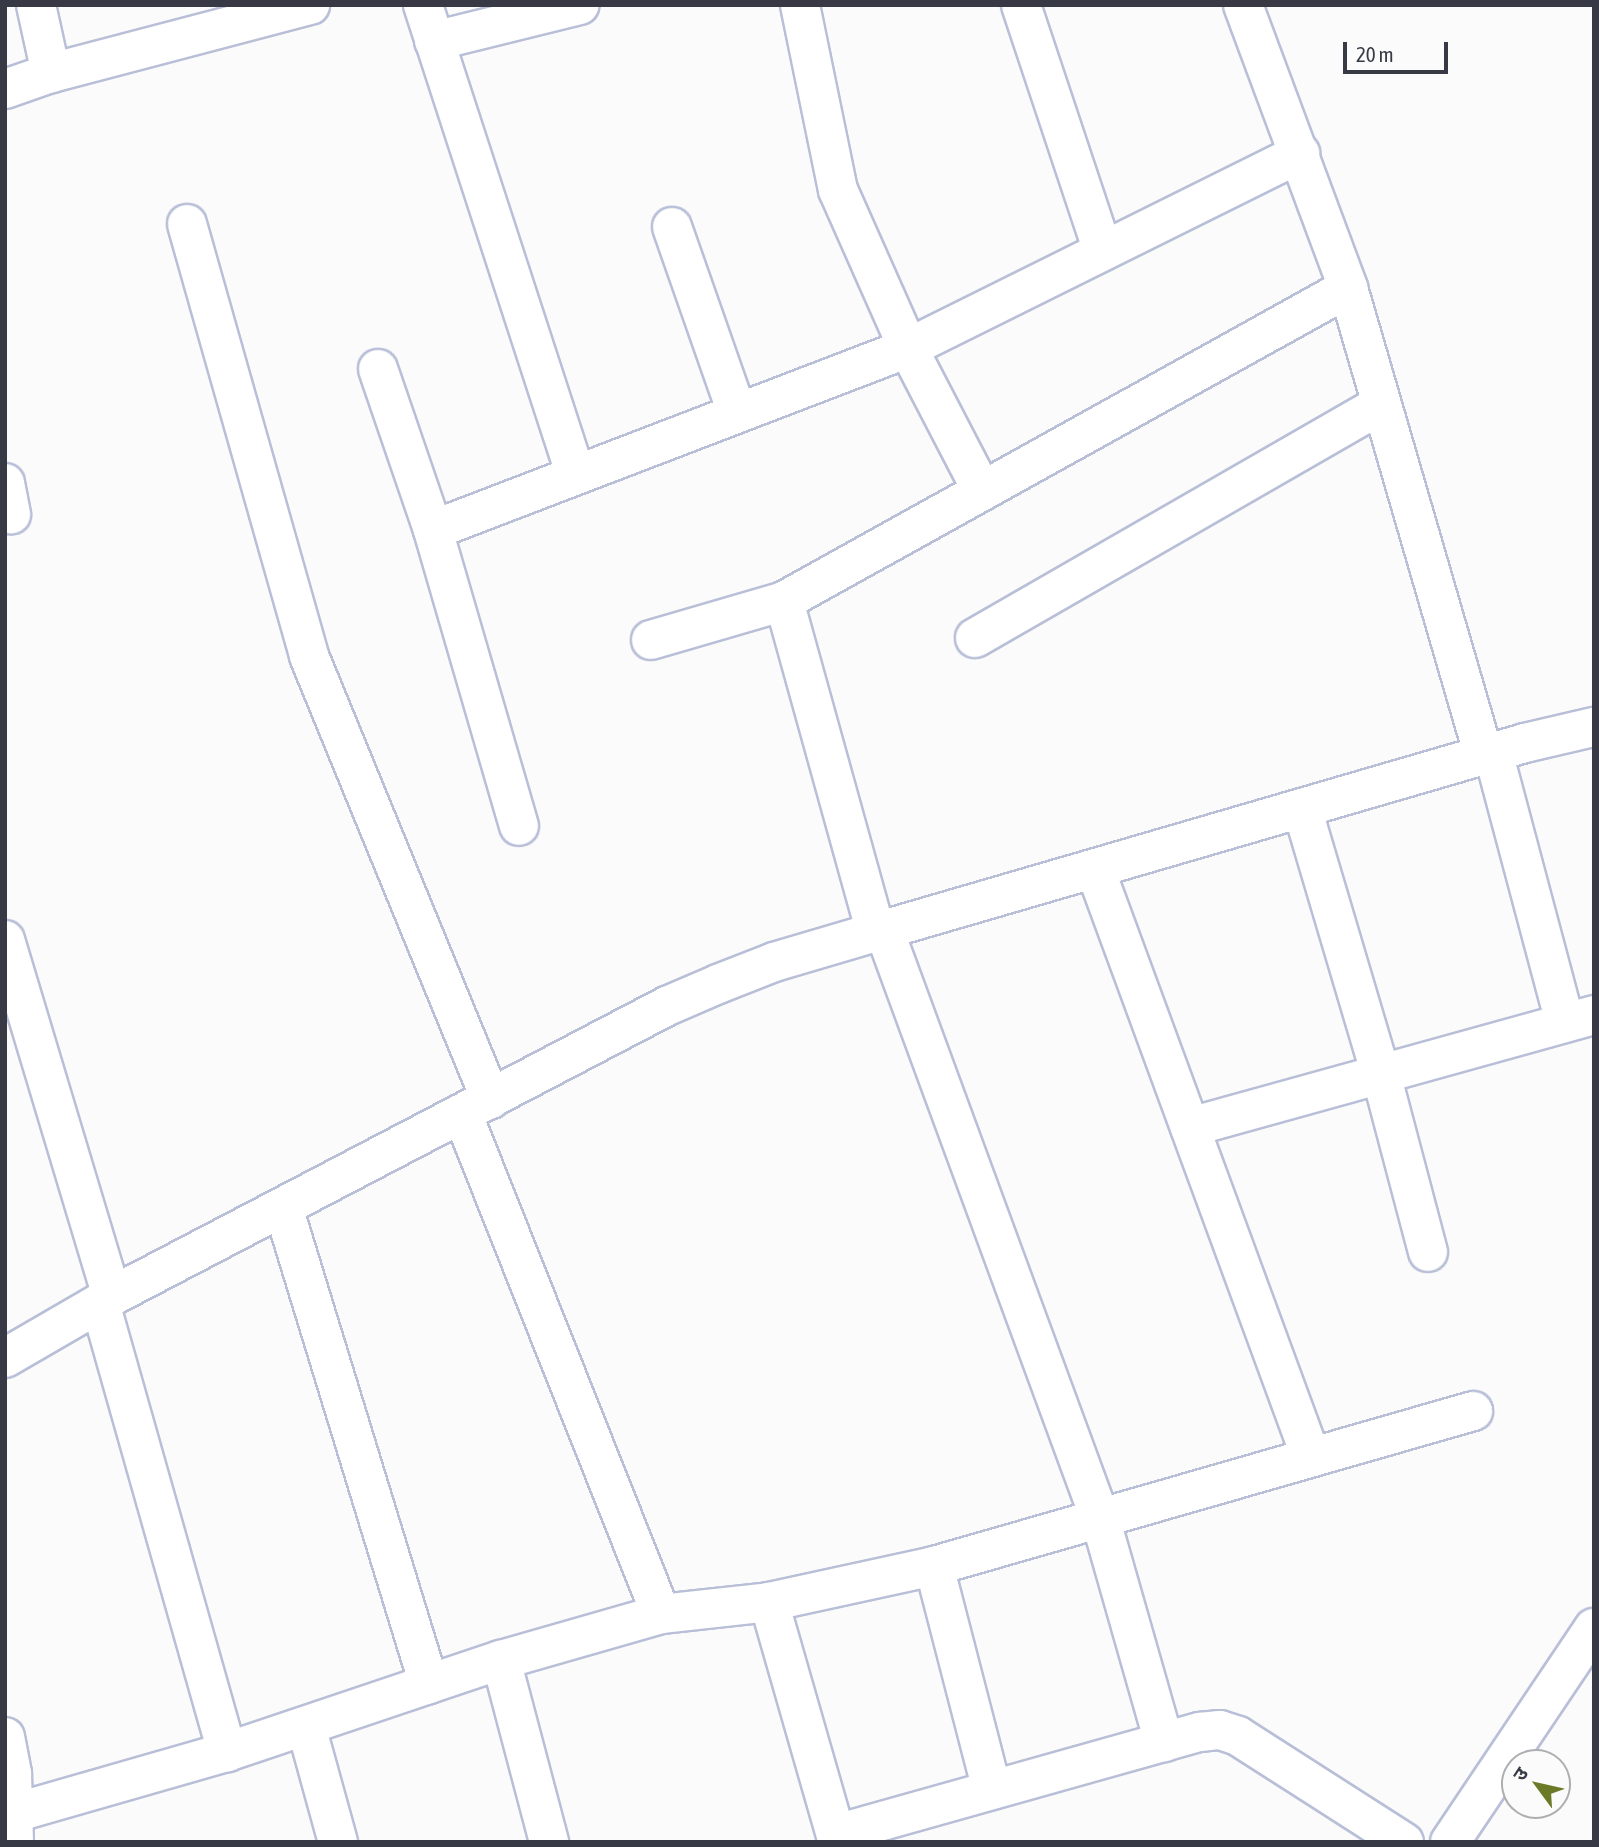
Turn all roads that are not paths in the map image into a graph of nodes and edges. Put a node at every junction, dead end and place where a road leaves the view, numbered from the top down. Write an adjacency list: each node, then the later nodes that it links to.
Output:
1 (36, 5): 9 (street)
2 (310, 5): 7 (street)
3 (580, 5): 8 (street)
4 (800, 5): 16 (street)
5 (1021, 5): 14 (street)
6 (1243, 5): 11 (street)
7 (220, 17): 9 (street)
8 (428, 23): 20 (street)
9 (51, 73): 10 (street)
10 (5, 89)
11 (1300, 153): 14 (street); 15 (street)
12 (187, 224): 35 (street)
13 (672, 227): 19 (street)
14 (1103, 251): 16 (street)
15 (1348, 288): 18 (street); 21 (street)
16 (908, 348): 19 (street); 21 (street)
17 (378, 369): 22 (street)
18 (1381, 405): 24 (street); 27 (street)
19 (737, 413): 20 (street)
20 (576, 475): 22 (street)
21 (982, 491): 23 (street)
22 (433, 530): 29 (street)
23 (784, 601): 25 (street); 31 (street)
24 (975, 638)
25 (651, 640)
26 (1594, 727): 27 (street)
27 (1488, 754): 28 (street); 33 (street)
28 (1302, 808): 30 (street); 34 (street)
29 (519, 826)
30 (1095, 869): 31 (street); 36 (street)
31 (880, 931): 35 (street); 43 (street)
32 (5, 940): 39 (street)
33 (1579, 1019): 34 (street)
34 (1381, 1074): 36 (street); 38 (street)
35 (477, 1106): 37 (street); 46 (street)
36 (1190, 1127): 42 (street)
37 (283, 1207): 39 (street); 49 (street)
38 (1427, 1252)
39 (106, 1299): 40 (street); 53 (street)
40 (5, 1357)
41 (1473, 1411): 42 (street)
42 (1311, 1457): 43 (street)
43 (1101, 1521): 44 (street); 52 (street)
44 (934, 1566): 45 (street); 54 (street)
45 (769, 1602): 46 (street); 56 (street)
46 (661, 1614): 48 (street)
47 (1594, 1628): 60 (street)
48 (501, 1660): 49 (street); 58 (street)
49 (429, 1684): 50 (street)
50 (306, 1726): 53 (street); 57 (street)
51 (5, 1737): 55 (street)
52 (1164, 1742): 54 (street); 59 (street)
53 (227, 1752): 55 (street)
54 (992, 1790): 56 (street)
55 (14, 1827)
56 (837, 1838)
57 (338, 1842)
58 (550, 1842)
59 (1404, 1842)
60 (1450, 1842)

